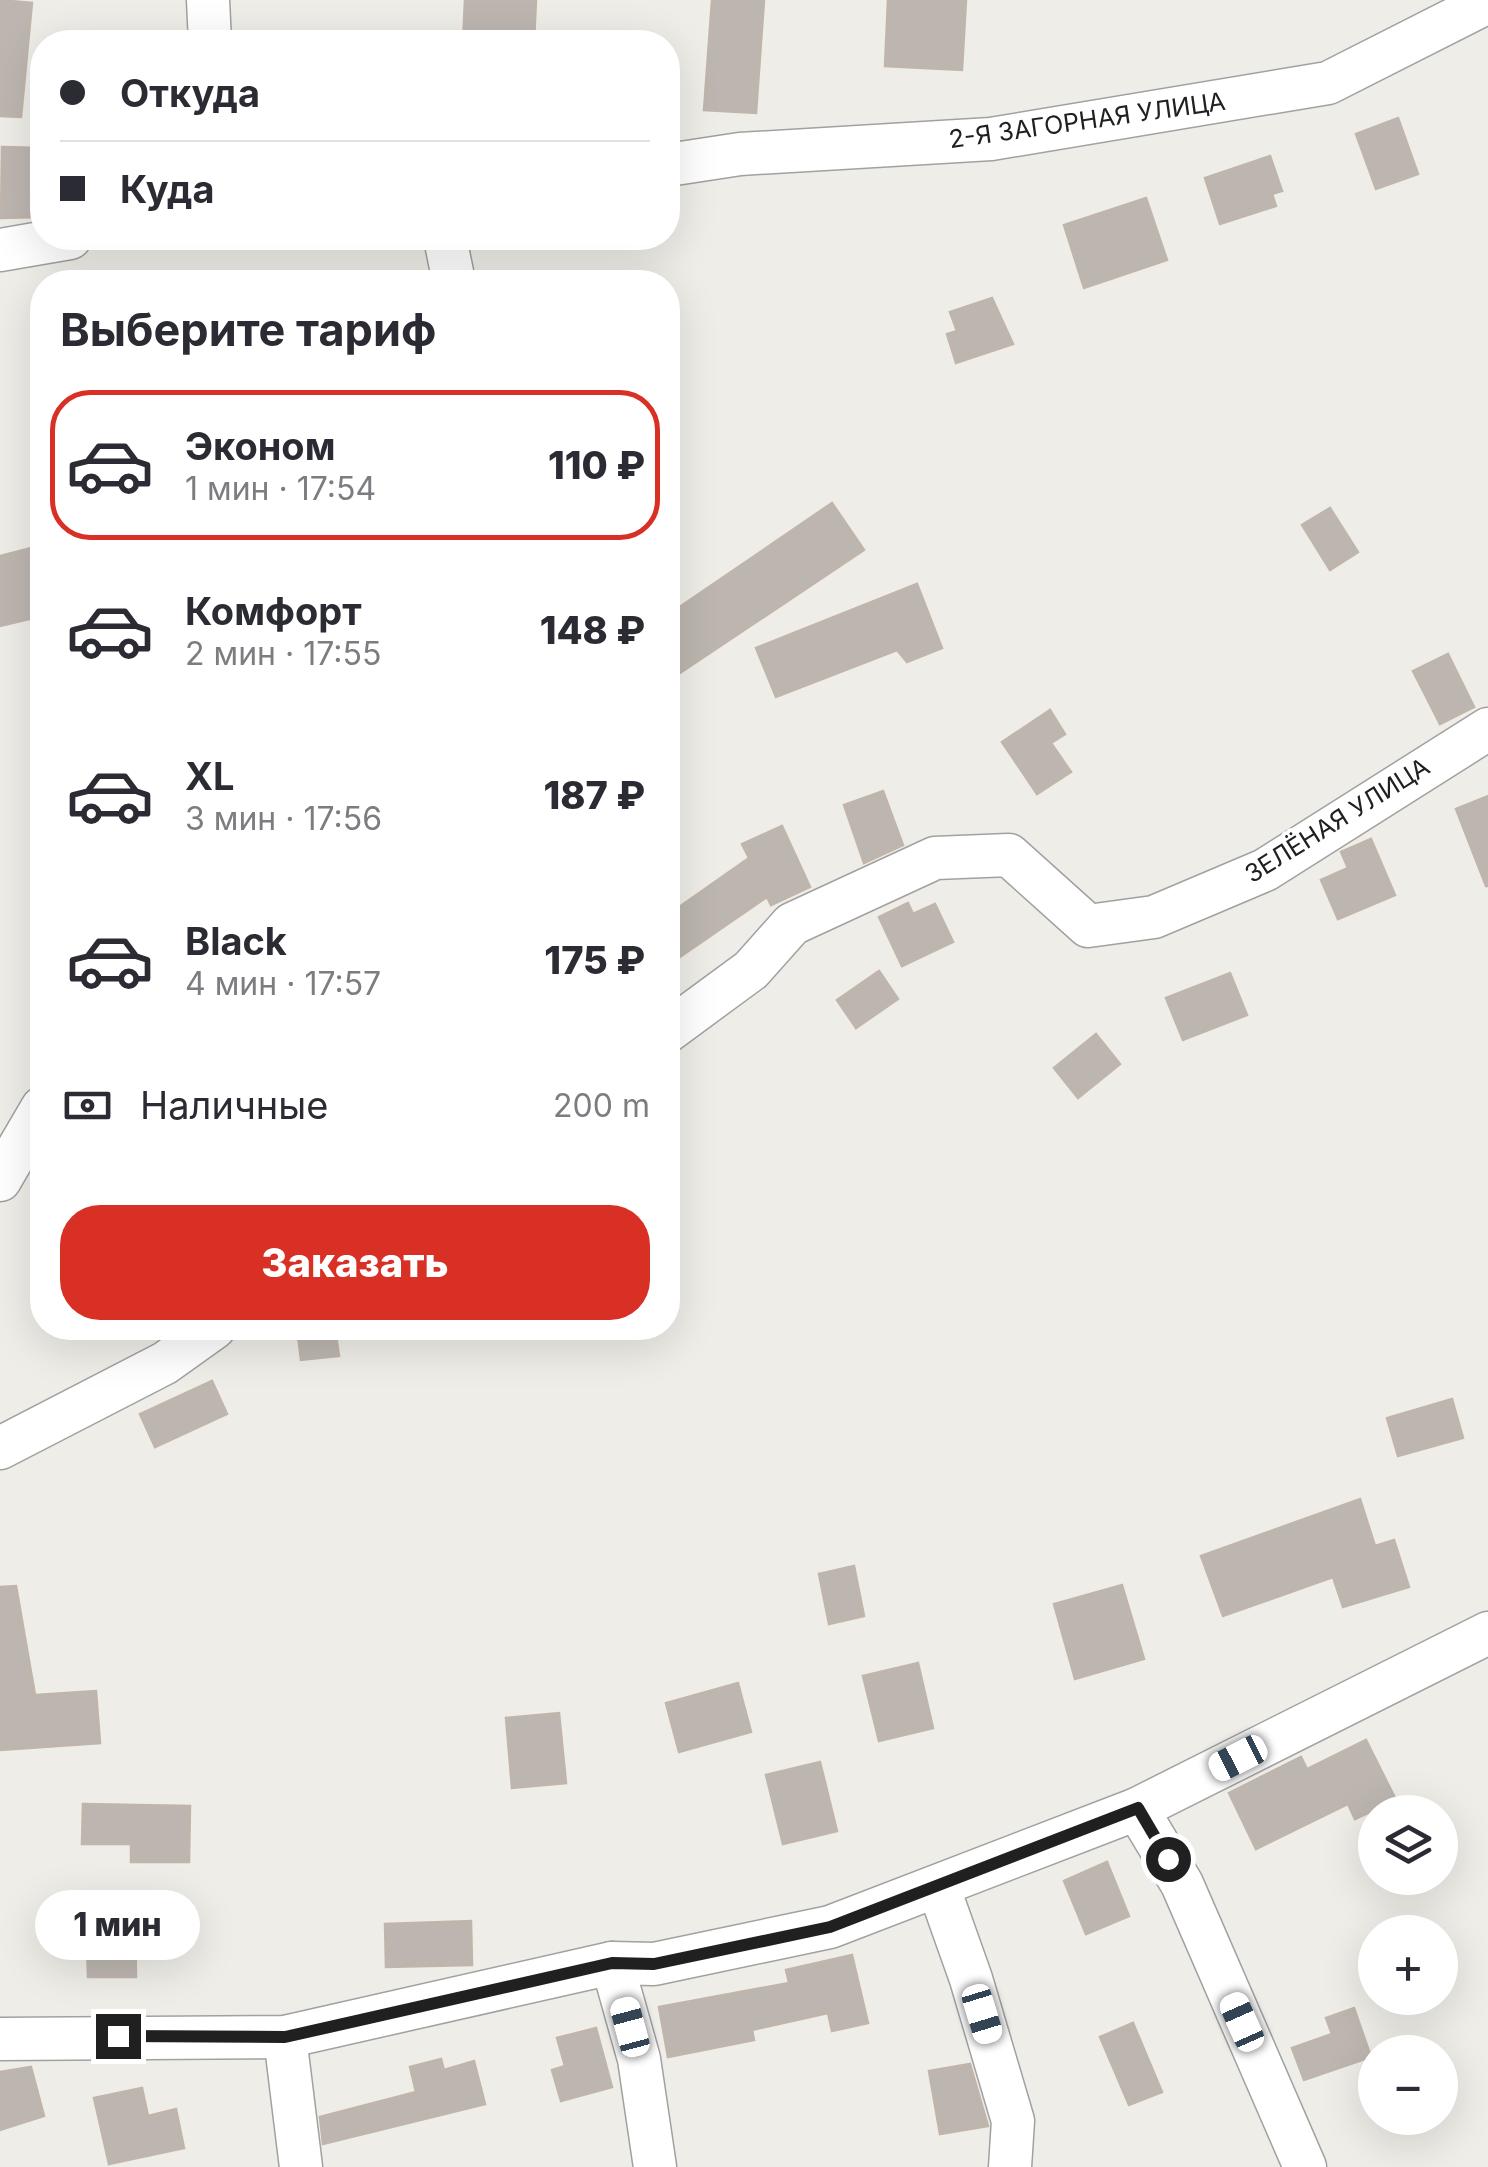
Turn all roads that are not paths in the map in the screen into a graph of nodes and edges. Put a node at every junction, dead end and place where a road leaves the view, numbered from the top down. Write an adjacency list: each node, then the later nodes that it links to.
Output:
1 (208, 0): 3 (street)
2 (1488, 2): 4 (street, 2-Я ЗАГОРНАЯ УЛИЦА)
3 (209, 30)
4 (680, 162)
5 (30, 245): 6 (street)
6 (0, 250)
7 (1488, 729): 8 (street, ЗЕЛЁНАЯ УЛИЦА)
8 (680, 1022)
9 (30, 1129): 10 (street)
10 (0, 1180)
11 (197, 1340): 12 (street)
12 (0, 1448)
13 (1488, 1633): 14 (street)
14 (1138, 1808): 15 (street); 22 (street)
15 (938, 1886): 16 (street); 21 (street)
16 (612, 1963): 17 (street); 20 (street)
17 (285, 2037): 18 (street); 19 (street)
18 (0, 2039)
19 (300, 2167)
20 (655, 2167)
21 (1010, 2167)
22 (1305, 2167)

